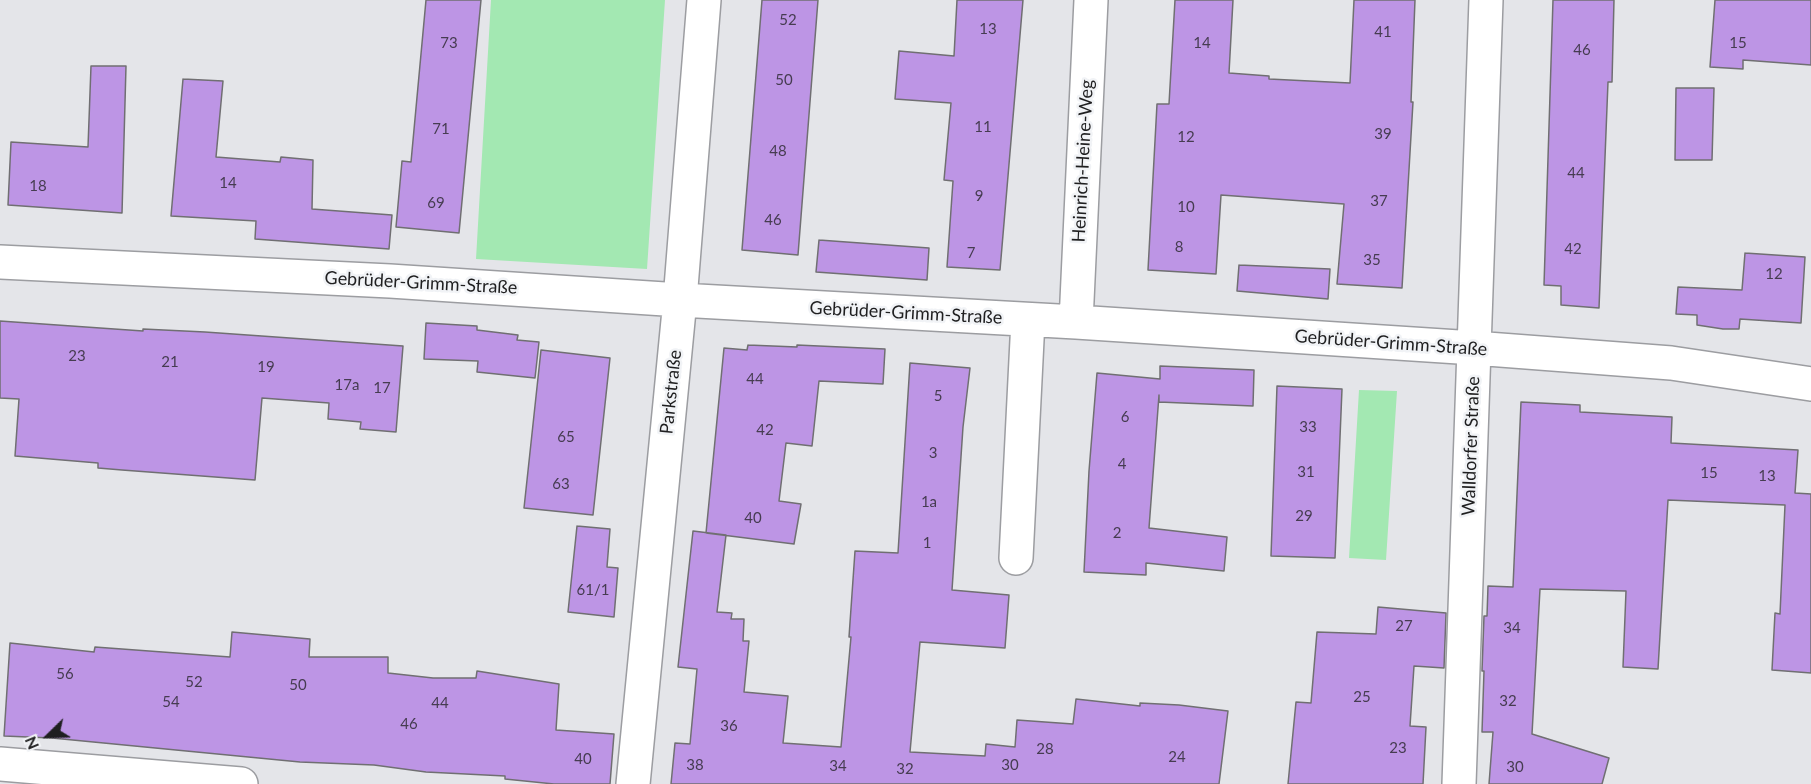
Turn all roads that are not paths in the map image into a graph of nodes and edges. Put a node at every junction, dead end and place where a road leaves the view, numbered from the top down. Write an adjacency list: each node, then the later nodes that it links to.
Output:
1 (704, 0): 5 (street, Parkstraße)
2 (1091, 0): 7 (street, Heinrich-Heine-Weg)
3 (1486, 0): 8 (street, Walldorfer Straße)
4 (0, 262): 5 (street, Gebrüder-Grimm-Straße)
5 (680, 300): 6 (street, Gebrüder-Grimm-Straße); 13 (street, Parkstraße)
6 (1028, 320): 7 (street, Gebrüder-Grimm-Straße); 10 (street)
7 (1076, 322): 8 (street, Gebrüder-Grimm-Straße)
8 (1474, 348): 9 (street, Gebrüder-Grimm-Straße); 14 (street, Walldorfer Straße)
9 (1811, 384)
10 (1016, 558)
11 (0, 764): 12 (street)
12 (241, 784)
13 (633, 784)
14 (1459, 784)

